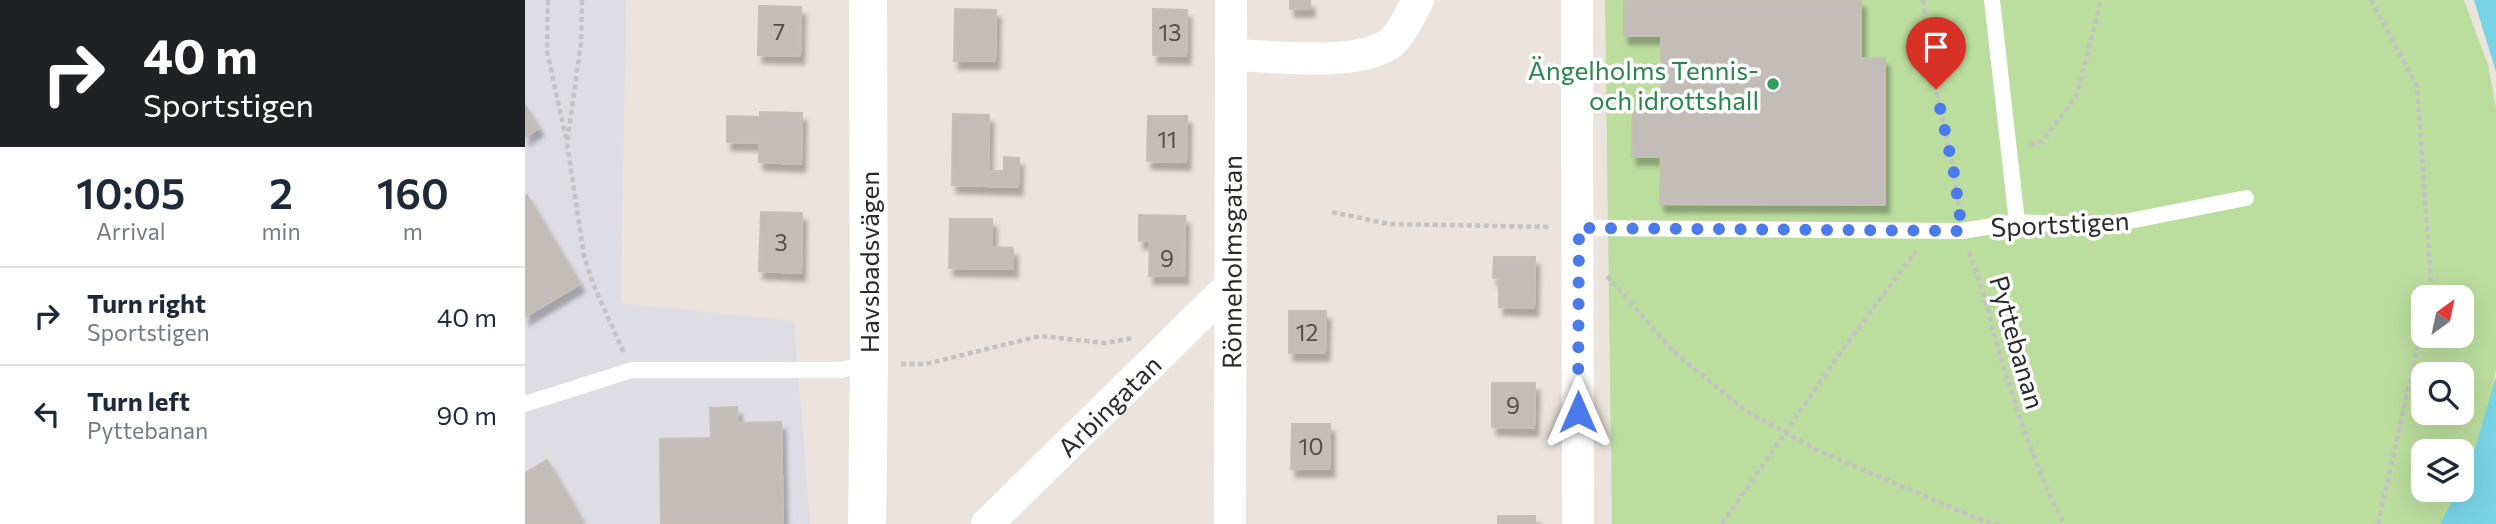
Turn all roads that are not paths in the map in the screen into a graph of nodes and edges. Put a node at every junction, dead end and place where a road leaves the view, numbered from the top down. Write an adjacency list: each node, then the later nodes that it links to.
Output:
1 (868, 0): 11 (street, Havsbadsvägen)
2 (1231, 0): 6 (street, Rönneholmsgatan)
3 (1418, 0): 6 (street)
4 (1577, 0): 9 (street)
5 (1992, 0): 8 (lane)
6 (1232, 55): 10 (street, Rönneholmsgatan)
7 (2246, 198): 8 (lane, Sportstigen)
8 (2017, 222): 9 (lane, Sportstigen)
9 (1579, 236): 16 (street)
10 (1230, 286): 14 (street, Arbingatan); 15 (street, Rönneholmsgatan)
11 (869, 363): 12 (lane); 13 (street, Havsbadsvägen)
12 (525, 404)
13 (867, 524)
14 (987, 524)
15 (1230, 524)
16 (1578, 524)

